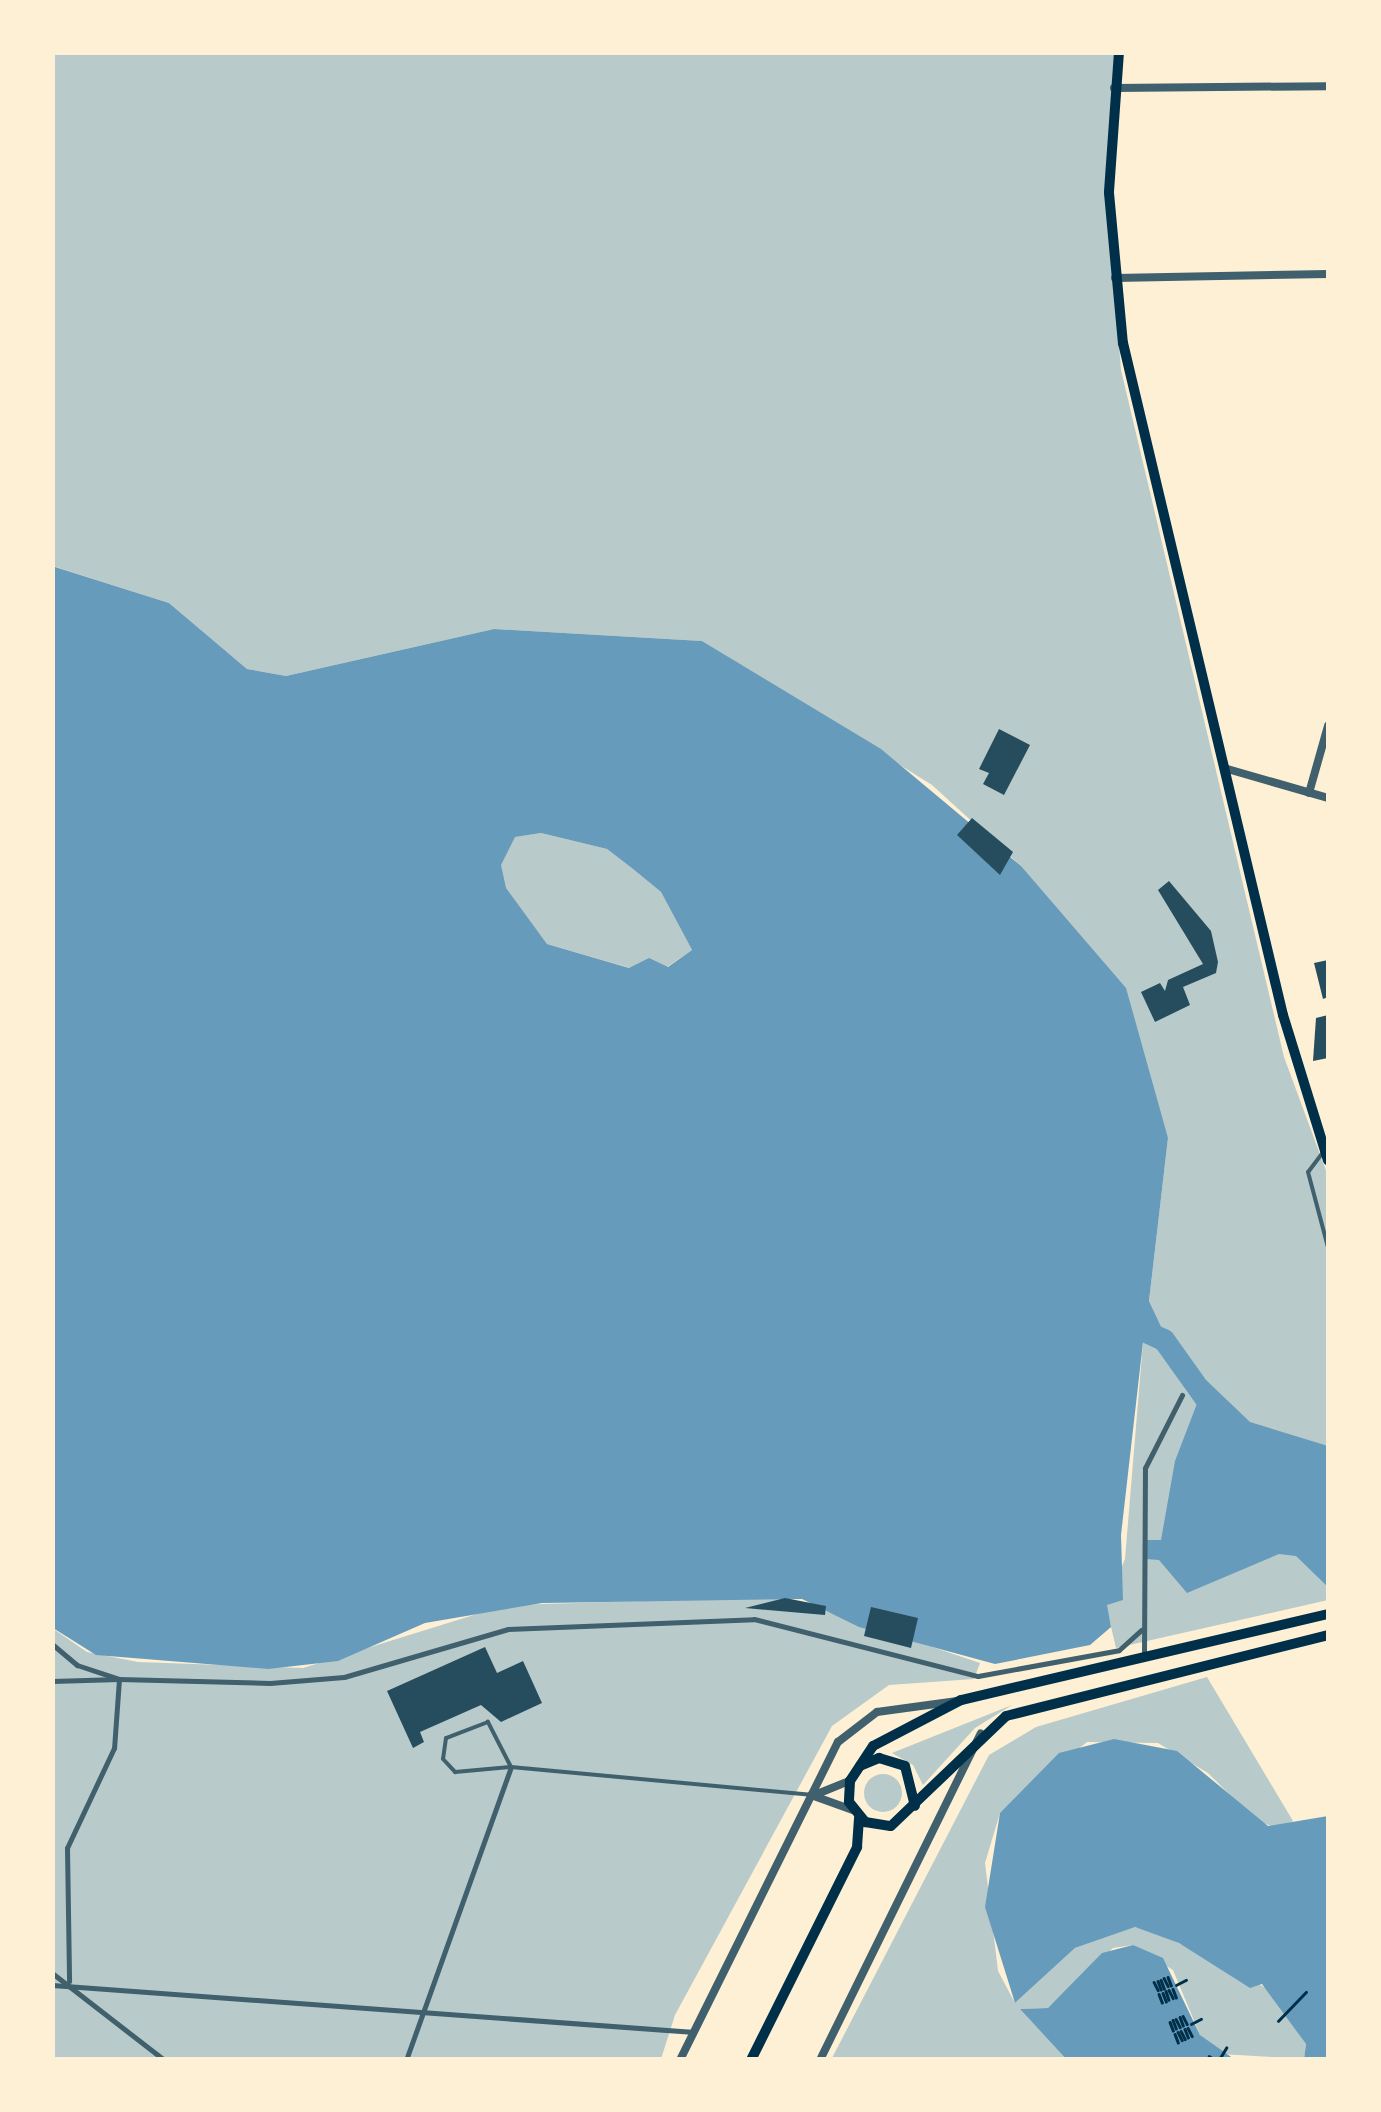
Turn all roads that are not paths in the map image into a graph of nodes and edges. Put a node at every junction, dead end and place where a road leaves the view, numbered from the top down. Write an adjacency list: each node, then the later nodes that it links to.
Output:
1 (1118, 52): 3 (main road)
2 (1328, 86): 3 (street)
3 (1114, 88): 5 (main road)
4 (1328, 274): 5 (street)
5 (1115, 278): 7 (main road)
6 (1328, 726): 8 (street)
7 (1224, 768): 8 (street); 10 (main road)
8 (1309, 792): 9 (street)
9 (1328, 798)
10 (1327, 1153): 11 (lane)
11 (1328, 1247)
12 (1182, 1396): 14 (street)
13 (1324, 1616): 17 (main road)
14 (1141, 1630): 17 (street); 18 (street)
15 (1328, 1635): 21 (main road)
16 (52, 1644): 18 (street)
17 (1144, 1656): 20 (main road)
18 (119, 1679): 19 (street); 30 (street)
19 (52, 1681)
20 (961, 1700): 23 (main road); 24 (street)
21 (981, 1733): 26 (main road); 38 (street)
22 (511, 1767): 22 (lane); 24 (lane); 32 (street)
23 (853, 1776): 24 (street); 25 (main road); 26 (main road)
24 (812, 1795): 25 (street); 33 (street)
25 (856, 1814): 27 (main road); 28 (main road)
26 (909, 1815): 27 (main road)
27 (880, 1827): 28 (main road)
28 (856, 1847): 37 (main road)
29 (52, 1973): 30 (street)
30 (69, 1981): 31 (street); 32 (street); 34 (street)
31 (52, 1985)
32 (422, 2017): 33 (street); 35 (street)
33 (694, 2032): 36 (street)
34 (164, 2060)
35 (406, 2060)
36 (680, 2060)
37 (750, 2060)
38 (820, 2060)

